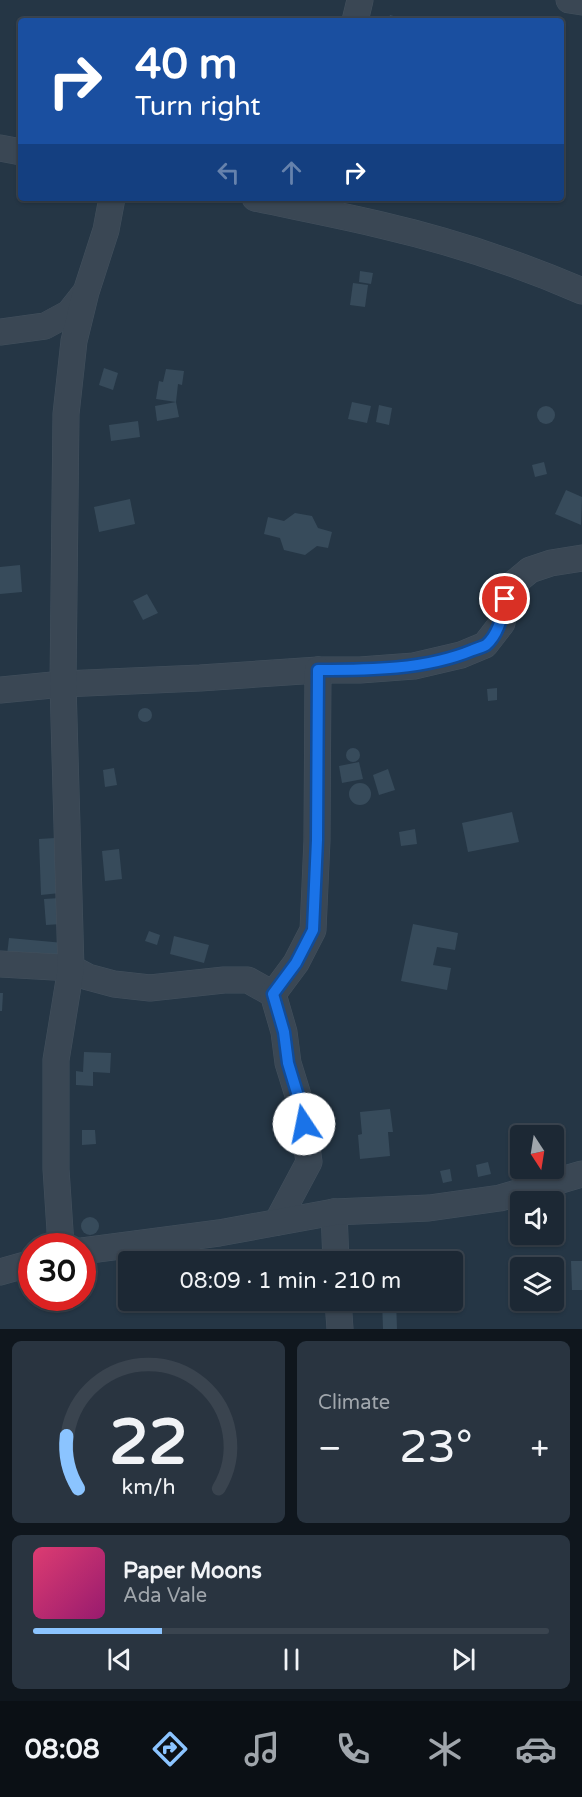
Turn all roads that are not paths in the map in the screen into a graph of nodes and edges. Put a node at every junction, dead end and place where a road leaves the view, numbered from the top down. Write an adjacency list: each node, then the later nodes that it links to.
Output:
1 (360, 0): 4 (street)
2 (569, 0): 3 (street)
3 (582, 2)
4 (356, 18)
5 (0, 148): 6 (street)
6 (18, 151)
7 (111, 201): 11 (street)
8 (286, 201): 9 (street)
9 (307, 203): 10 (street)
10 (582, 291)
11 (86, 292): 12 (street); 15 (street)
12 (0, 332)
13 (582, 558): 14 (street)
14 (318, 670): 15 (street); 19 (street)
15 (63, 684): 16 (street); 18 (street)
16 (0, 690)
17 (0, 964): 18 (street)
18 (71, 968): 19 (street); 23 (street)
19 (273, 994): 22 (street)
20 (582, 1174): 21 (street)
21 (334, 1212): 22 (street); 25 (street)
22 (277, 1222): 24 (street)
23 (60, 1233)
24 (96, 1249)
25 (336, 1251)
26 (18, 1267): 27 (street)
27 (0, 1272)
28 (339, 1311): 29 (street)
29 (340, 1329)

